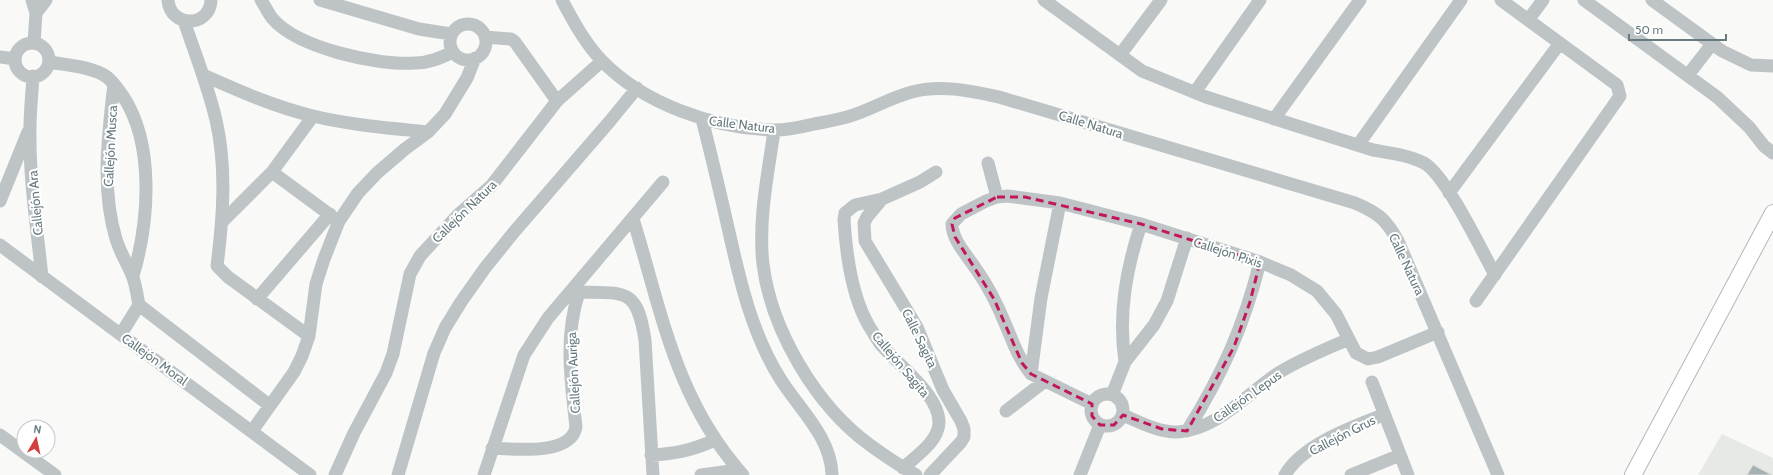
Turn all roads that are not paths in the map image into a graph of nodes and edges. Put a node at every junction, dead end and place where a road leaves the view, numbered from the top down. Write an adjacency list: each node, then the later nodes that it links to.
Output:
1 (32, 0): 17 (street)
2 (46, 0): 17 (street)
3 (168, 0): 19 (street)
4 (211, 0): 19 (street)
5 (261, 0): 25 (street)
6 (320, 0): 20 (street)
7 (562, 0): 30 (street, Calle Natura)
8 (1161, 0): 26 (street)
9 (1260, 0): 38 (street)
10 (1360, 0): 41 (street)
11 (1461, 0): 46 (street)
12 (1543, 0): 18 (street)
13 (1584, 0): 34 (street)
14 (1652, 0): 24 (street)
15 (1050, 2): 26 (street)
16 (1509, 2): 18 (street)
17 (36, 13): 22 (street)
18 (1528, 20): 23 (street)
19 (184, 21): 33 (street)
20 (452, 34): 21 (street); 25 (street)
21 (486, 37): 28 (street); 39 (street)
22 (34, 43): 29 (street); 31 (street)
23 (1560, 43): 52 (street); 67 (street)
24 (1712, 44): 32 (street); 34 (street)
25 (453, 52): 28 (street)
26 (1120, 55): 38 (street)
27 (0, 57): 29 (street)
28 (475, 58): 45 (street)
29 (15, 59): 35 (street)
30 (602, 60): 37 (street, Calle Natura); 39 (street, Callejón Natura)
31 (49, 62): 35 (street); 36 (street, Callejón Musca)
32 (1773, 66)
33 (203, 75): 40 (street); 60 (street)
34 (1688, 75): 47 (street)
35 (33, 76): 43 (street, Callejón Ara)
36 (114, 84): 68 (street, Callejón Musca); 68 (street, Callejón Musca)
37 (637, 88): 42 (street, Calle Natura); 103 (street)
38 (1195, 92): 41 (street)
39 (557, 102): 102 (street, Callejón Natura)
40 (313, 116): 45 (street); 49 (street)
41 (1274, 118): 46 (street)
42 (702, 119): 44 (street, Calle Natura); 107 (street)
43 (30, 129): 55 (street, Callejón Ara); 69 (street, Callejón Ara)
44 (774, 130): 74 (street, Calle Natura); 98 (street)
45 (428, 132): 58 (street)
46 (1358, 145): 52 (street)
47 (1773, 153)
48 (988, 163): 53 (street)
49 (272, 172): 58 (street); 60 (street)
50 (936, 172): 54 (street, Callejón Sagita)
51 (663, 182): 59 (street, Callejón Auriga)
52 (1449, 193): 67 (street)
53 (997, 197): 56 (street, Callejón Pixis); 79 (street, Callejón Pixis)
54 (882, 199): 63 (street); 65 (street, Callejón Sagita)
55 (0, 201)
56 (1060, 203): 61 (street, Callejón Pixis); 79 (street)
57 (1773, 213): 115 (main road)
58 (335, 218): 71 (street); 76 (street)
59 (633, 219): 70 (street, Callejón Auriga); 94 (street)
60 (223, 221): 71 (street)
61 (1141, 224): 62 (street, Callejón Pixis); 78 (street)
62 (1187, 238): 66 (street, Callejón Pixis); 78 (street)
63 (865, 241): 65 (street); 82 (street, Calle Sagita)
64 (0, 245): 69 (street, Callejón Moral)
65 (848, 250): 84 (street, Callejón Sagita)
66 (1260, 262): 77 (street, Callejón Pixis); 92 (street, Callejón Lepus)
67 (1495, 275): 72 (street)
68 (133, 276): 73 (street, Callejón Musca)
69 (42, 277): 75 (street, Callejón Moral)
70 (575, 292): 95 (street, Callejón Auriga); 95 (street, Callejón Auriga); 96 (street)
71 (257, 299): 76 (street)
72 (1476, 301)
73 (139, 305): 75 (street); 86 (street)
74 (1438, 332): 77 (street, Callejón Pixis); 114 (street, Calle Natura)
75 (121, 334): 91 (street, Callejón Moral)
76 (309, 336): 86 (street)
77 (1349, 339): 92 (street, Callejón Lepus)
78 (1125, 362): 83 (street)
79 (1031, 374): 80 (street, Callejón Pixis)
80 (1044, 381): 85 (street, Callejón Pixis); 87 (street)
81 (1372, 382): 89 (street, Callejón Grus)
82 (943, 390): 84 (street); 109 (street, Calle Sagita)
83 (1112, 395): 85 (street); 88 (street)
84 (929, 396): 98 (street, Callejón Sagita)
85 (1092, 404): 90 (street)
86 (269, 405): 91 (street)
87 (1006, 412)
88 (1123, 415): 90 (street); 92 (street, Callejón Lepus)
89 (1383, 415): 97 (street, Callejón Grus); 111 (street, Callejón Grus)
90 (1100, 425): 110 (street)
91 (252, 431): 101 (street, Callejón Moral)
92 (1187, 431)
93 (0, 435): 100 (street)
94 (715, 440): 96 (street); 99 (street)
95 (492, 448): 104 (street, Callejón Auriga)
96 (651, 455): 105 (street)
97 (1400, 455): 112 (street); 113 (street, Callejón Grus)
98 (904, 468): 108 (street)
99 (740, 472): 106 (street)
100 (55, 475)
101 (310, 475)
102 (335, 475)
103 (398, 475)
104 (484, 475)
105 (653, 475)
106 (701, 475)
107 (832, 475)
108 (916, 475)
109 (930, 475)
110 (1080, 475)
111 (1286, 475)
112 (1351, 475)
113 (1408, 475)
114 (1498, 475)
115 (1632, 475)

